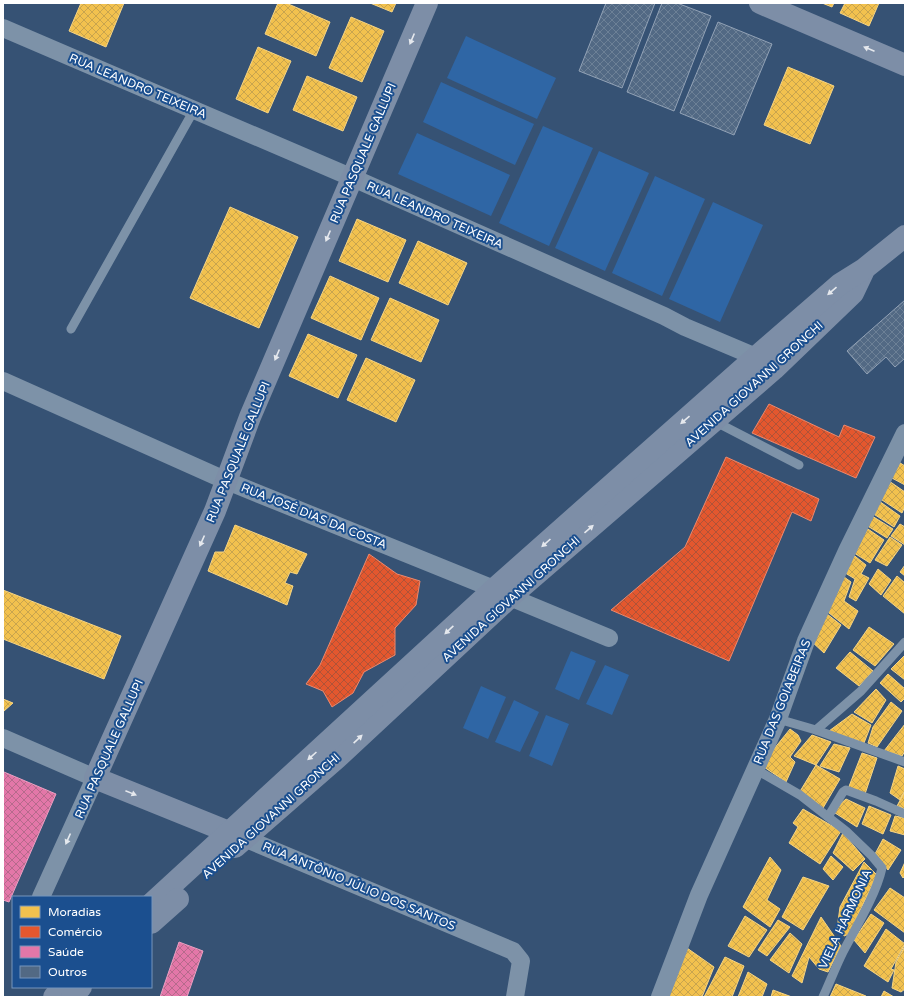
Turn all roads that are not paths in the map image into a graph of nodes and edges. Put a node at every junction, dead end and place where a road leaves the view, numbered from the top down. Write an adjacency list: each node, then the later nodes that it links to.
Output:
1 (427, 3): 6 (main road, RUA PASQUALE GALLUPI, one-way to 6)
2 (760, 3): 4 (main road, one-way to 2)
3 (3, 28): 5 (street, RUA LEANDRO TEIXEIRA)
4 (905, 65)
5 (194, 110): 6 (street, RUA LEANDRO TEIXEIRA); 9 (lane)
6 (353, 178): 10 (street, RUA LEANDRO TEIXEIRA); 16 (main road, RUA PASQUALE GALLUPI, one-way to 16)
7 (905, 236): 8 (main road, AVENIDA GIOVANNI GRONCHI)
8 (864, 270): 10 (main road, AVENIDA GIOVANNI GRONCHI, one-way to 10); 12 (main road, AVENIDA GIOVANNI GRONCHI)
9 (71, 328)
10 (756, 357): 14 (main road); 17 (main road, AVENIDA GIOVANNI GRONCHI, one-way to 17)
11 (3, 381): 16 (street, RUA JOSÉ DIAS DA COSTA)
12 (714, 421): 14 (main road, AVENIDA GIOVANNI GRONCHI); 15 (lane)
13 (905, 433): 20 (street, RUA DAS GOIABEIRAS)
14 (694, 438): 17 (main road, AVENIDA GIOVANNI GRONCHI, one-way to 14)
15 (799, 466)
16 (227, 481): 17 (street, RUA JOSÉ DIAS DA COSTA); 25 (main road, RUA PASQUALE GALLUPI, one-way to 25)
17 (502, 593): 18 (street, RUA JOSÉ DIAS DA COSTA); 28 (main road, AVENIDA GIOVANNI GRONCHI)
18 (609, 638)
19 (905, 642): 21 (lane)
20 (778, 719): 21 (lane); 24 (street, RUA DAS GOIABEIRAS)
21 (816, 730): 23 (lane)
22 (3, 738): 25 (street, RUA ANTÔNIO JÚLIO DOS SANTOS)
23 (905, 762)
24 (755, 769): 27 (lane, VIELA HARMONIA); 37 (street, RUA DAS GOIABEIRAS)
25 (95, 778): 28 (main road, RUA ANTÔNIO JÚLIO DOS SANTOS, one-way to 28); 29 (street, RUA PASQUALE GALLUPI, one-way to 29)
26 (905, 814): 27 (lane)
27 (828, 817): 38 (lane, VIELA HARMONIA)
28 (237, 835): 30 (main road, AVENIDA GIOVANNI GRONCHI); 31 (main road, AVENIDA GIOVANNI GRONCHI); 36 (street, RUA ANTÔNIO JÚLIO DOS SANTOS)
29 (41, 896)
30 (152, 903)
31 (152, 922)
32 (61, 988): 34 (main road)
33 (80, 988): 35 (main road)
34 (54, 997)
35 (72, 997)
36 (515, 997)
37 (660, 997)
38 (823, 997)

